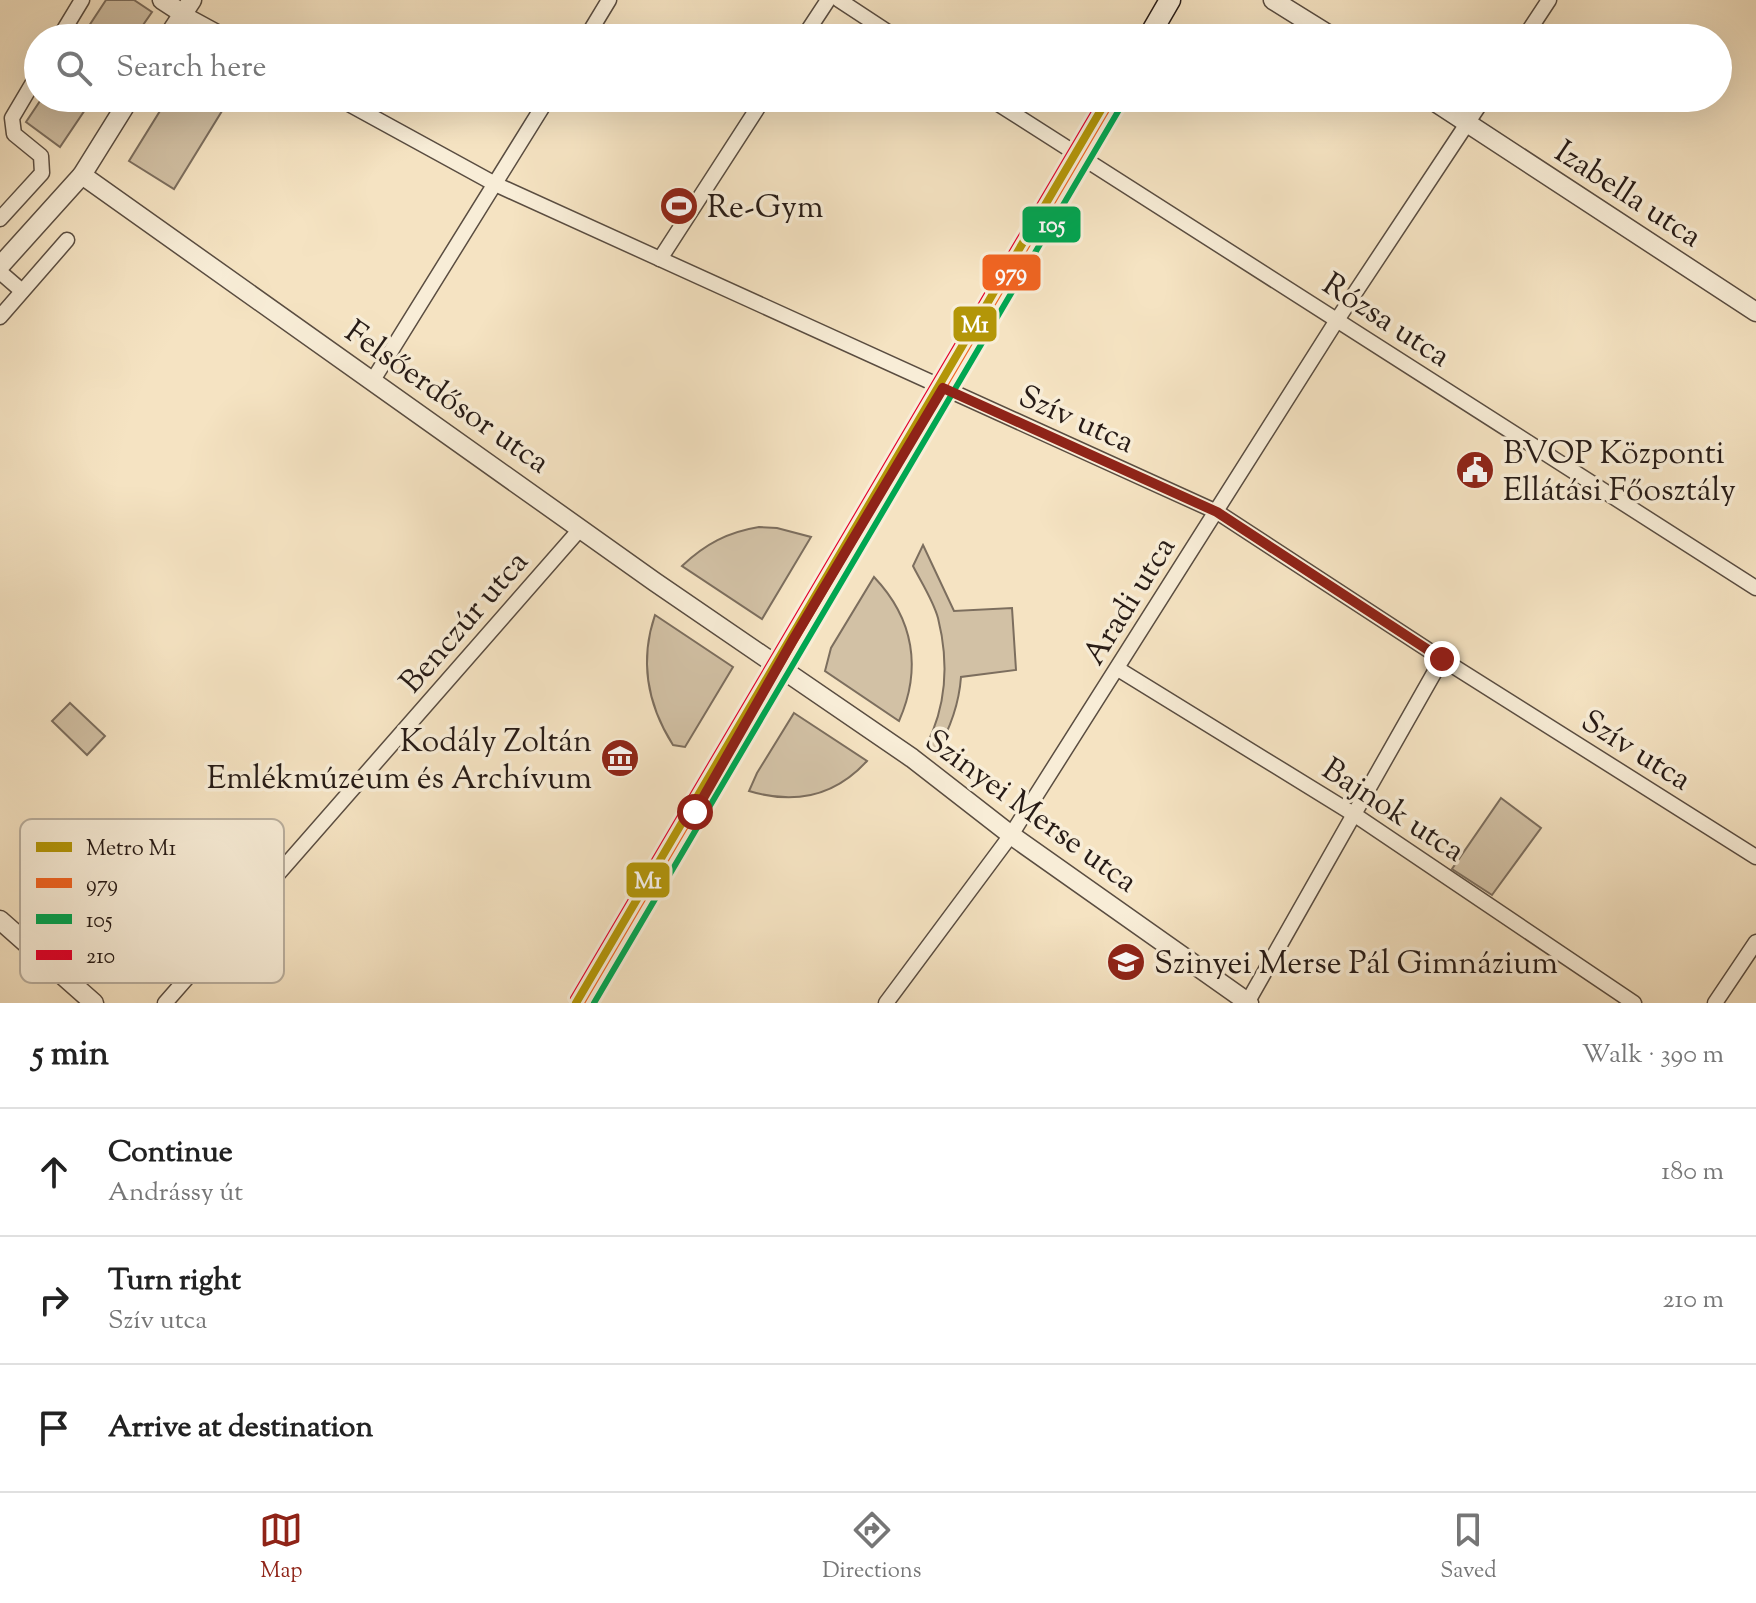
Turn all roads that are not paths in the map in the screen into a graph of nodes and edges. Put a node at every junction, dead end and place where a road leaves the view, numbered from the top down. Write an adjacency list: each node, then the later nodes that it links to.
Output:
1 (82, 0): 10 (street)
2 (162, 0): 9 (street)
3 (609, 0): 13 (street)
4 (828, 0): 14 (street)
5 (839, 0): 15 (street)
6 (1170, 0): 16 (main road)
7 (1273, 0): 17 (street)
8 (1549, 0): 18 (street)
9 (187, 7): 11 (street); 12 (street)
10 (67, 24)
11 (176, 24)
12 (209, 24)
13 (594, 24)
14 (812, 24)
15 (876, 24)
16 (1156, 24)
17 (1312, 24)
18 (1533, 24)
19 (24, 98): 32 (street)
20 (121, 112): 30 (street)
21 (364, 112): 31 (street, Szív utca)
22 (539, 112): 31 (street)
23 (755, 112): 34 (street)
24 (1010, 112): 29 (street, Rózsa utca)
25 (1106, 112): 29 (main road)
26 (1452, 112): 28 (street, Izabella utca)
27 (1475, 112): 28 (street, Aradi utca)
28 (1468, 122): 37 (street, Izabella utca); 39 (street, Aradi utca)
29 (1079, 157): 39 (street, Rózsa utca); 41 (main road)
30 (82, 175): 35 (street); 40 (street, Felsőerdősor utca)
31 (495, 184): 34 (street, Szív utca); 40 (street)
32 (0, 219)
33 (67, 240): 36 (street)
34 (660, 259): 41 (street, Szív utca)
35 (0, 269): 36 (street)
36 (22, 291): 38 (street)
37 (1756, 312)
38 (0, 317)
39 (1337, 320): 42 (street, Aradi utca); 44 (street, Rózsa utca)
40 (373, 380): 43 (street, Felsőerdősor utca)
41 (943, 388): 42 (street, Szív utca); 46 (main road)
42 (1217, 512): 45 (street, Szív utca); 47 (street, Aradi utca)
43 (581, 528): 46 (street, Felsőerdősor utca); 51 (street, Benczúr utca)
44 (1756, 588)
45 (1442, 659): 48 (street); 50 (street, Szív utca)
46 (778, 667): 49 (street, Szinyei Merse utca); 59 (main road)
47 (1118, 669): 48 (street, Bajnok utca); 49 (street, Aradi utca)
48 (1355, 815): 61 (street); 62 (street, Bajnok utca)
49 (1011, 835): 60 (street, Aradi utca); 61 (street, Szinyei Merse utca)
50 (1756, 857)
51 (284, 867)
52 (0, 920): 53 (street)
53 (20, 938)
54 (1756, 942): 63 (street)
55 (71, 983): 57 (street)
56 (183, 983): 58 (street, Benczúr utca)
57 (94, 1003)
58 (165, 1003)
59 (582, 1003)
60 (886, 1003)
61 (1248, 1003)
62 (1634, 1003)
63 (1715, 1003)

